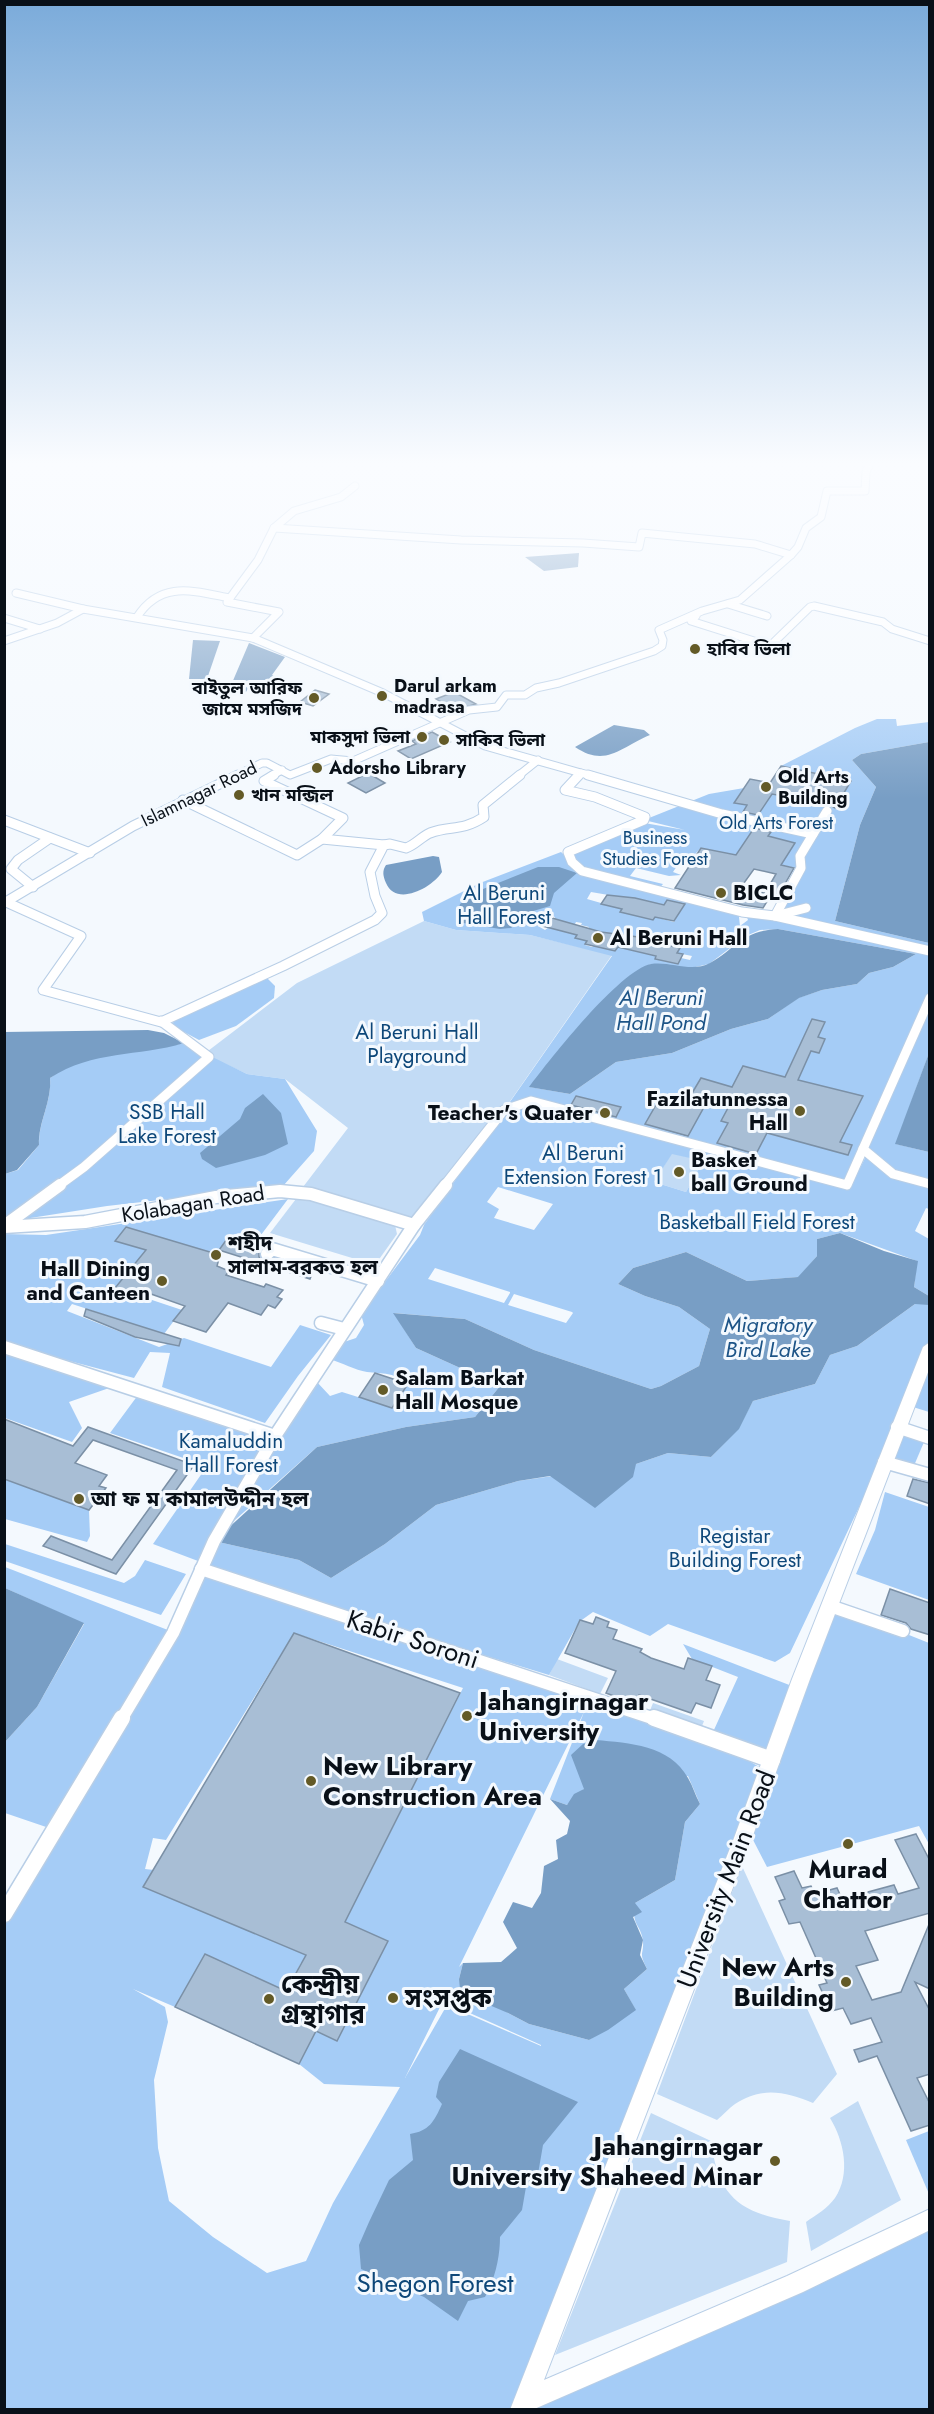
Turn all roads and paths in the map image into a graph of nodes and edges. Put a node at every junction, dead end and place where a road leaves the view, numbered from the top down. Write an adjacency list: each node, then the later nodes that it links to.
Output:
1 (248, 574): 4 (street)
2 (770, 574): 5 (street)
3 (16, 593): 6 (street)
4 (230, 598): 9 (street); 12 (street)
5 (724, 603): 7 (street); 8 (street)
6 (83, 609): 9 (street); 11 (street)
7 (698, 614): 14 (street); 15 (street, Islamnagar Road)
8 (767, 616)
9 (136, 617): 12 (street)
10 (4, 618): 11 (street)
11 (41, 629): 13 (street)
12 (253, 638): 15 (street)
13 (4, 641)
14 (930, 641)
15 (436, 723): 16 (street); 17 (street, Islamnagar Road)
16 (538, 760): 18 (street); 25 (street)
17 (282, 770): 19 (street, Islamnagar Road); 24 (street)
18 (581, 773): 22 (street); 30 (street)
19 (183, 800): 24 (street); 26 (street, Islamnagar Road)
20 (827, 811): 22 (street)
21 (4, 820): 23 (street)
22 (813, 834): 30 (street)
23 (50, 838): 26 (street); 27 (street)
24 (322, 839): 25 (street)
25 (384, 845): 33 (street)
26 (90, 853): 27 (street, Islamnagar Road)
27 (33, 887): 28 (street, Islamnagar Road)
28 (5, 902): 33 (street)
29 (806, 908): 30 (street)
30 (775, 916): 31 (street)
31 (930, 951)
32 (930, 998): 34 (street)
33 (161, 1022): 37 (street)
34 (863, 1149): 35 (street); 36 (street)
35 (930, 1184)
36 (414, 1225): 37 (street, Kolabagan Road); 39 (street)
37 (4, 1226)
38 (267, 1254): 39 (street)
39 (378, 1281): 41 (street)
40 (321, 1323): 41 (street)
41 (344, 1329): 45 (street)
42 (4, 1347): 45 (street)
43 (930, 1347): 44 (street, University Main Road)
44 (897, 1427): 46 (street); 47 (street, University Main Road)
45 (275, 1436): 49 (street)
46 (930, 1438)
47 (884, 1462): 48 (street); 50 (street, University Main Road)
48 (930, 1475)
49 (201, 1569): 52 (street, Kabir Soroni); 53 (street)
50 (830, 1606): 51 (street); 52 (street, University Main Road)
51 (903, 1631)
52 (772, 1760): 55 (street, University Main Road)
53 (4, 1914)
54 (929, 2220): 55 (street)
55 (524, 2406)

